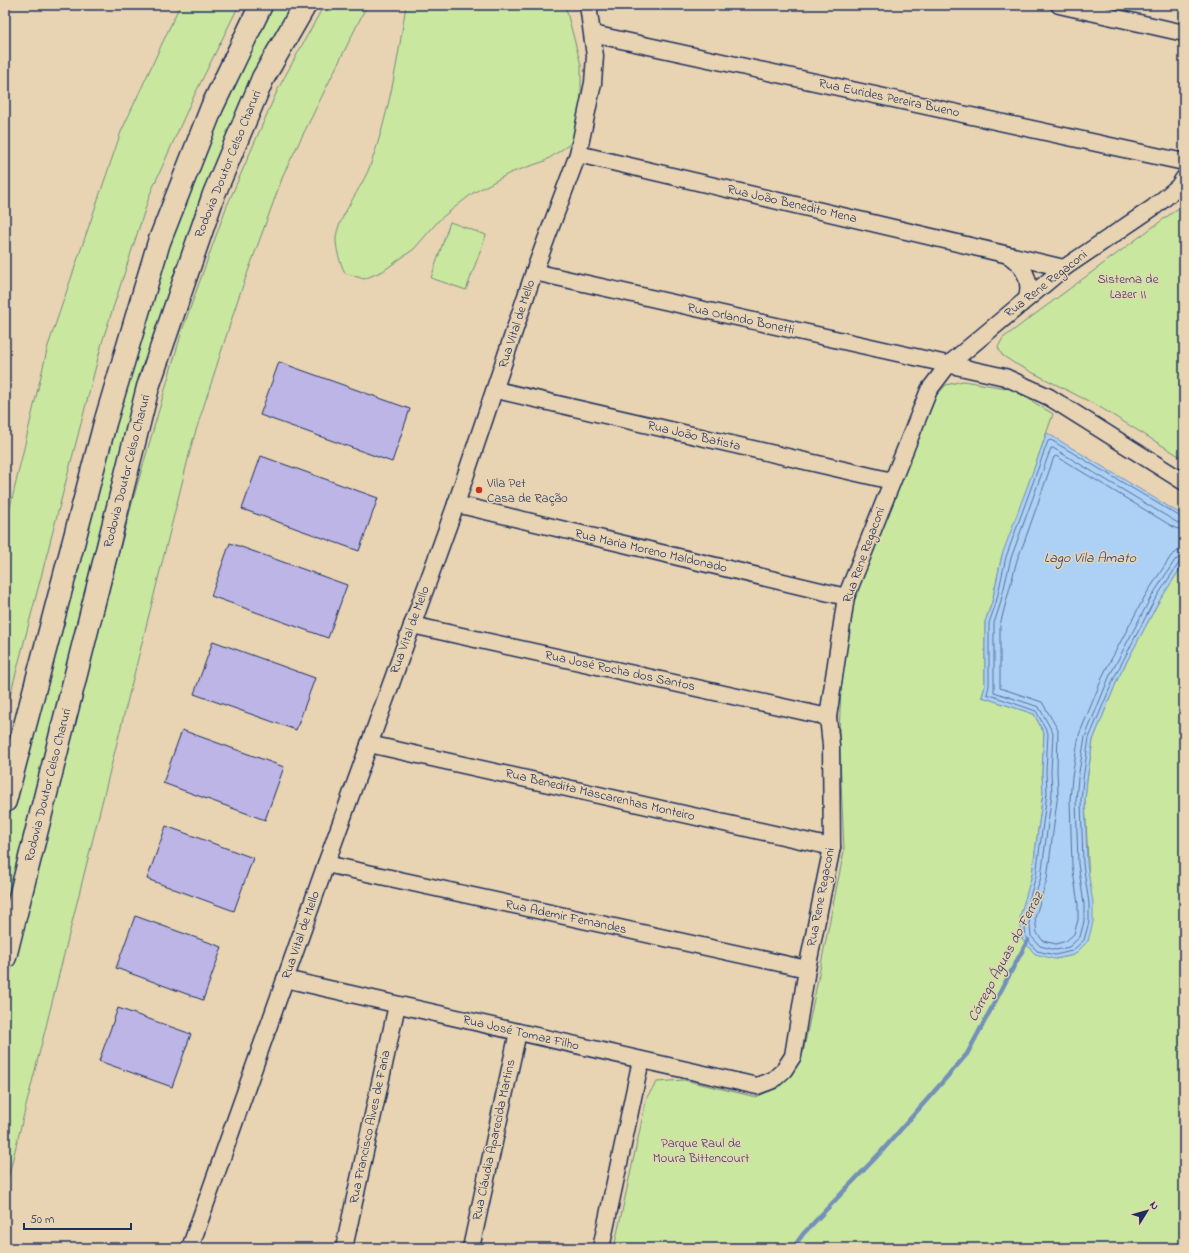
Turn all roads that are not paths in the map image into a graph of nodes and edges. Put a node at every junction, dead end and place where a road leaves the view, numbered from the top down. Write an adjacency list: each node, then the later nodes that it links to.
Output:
1 (261, 5): 23 (highway)
2 (305, 5): 26 (highway, Rodovia Doutor Celso Charuri)
3 (588, 5): 6 (street, Rua Vital de Mello)
4 (1059, 5): 5 (street)
5 (1184, 33)
6 (593, 34): 7 (street, Rua Vital de Mello); 8 (street, Rua Eurides Pereira Bueno)
7 (578, 154): 10 (street, Rua João Benedito Mena); 12 (street, Rua Vital de Mello)
8 (1184, 162)
9 (1184, 178): 11 (street, Rua Rene Regaconi)
10 (1006, 254): 11 (street, Rua João Benedito Mena); 13 (street, Rua João Benedito Mena)
11 (1064, 268): 13 (street, Rua Rene Regaconi)
12 (534, 272): 14 (street, Rua Orlando Bonetti); 15 (street, Rua Vital de Mello)
13 (1027, 298): 14 (street, Rua Rene Regaconi)
14 (948, 365): 16 (street, Rua Rene Regaconi); 17 (street, Rua Orlando Bonetti)
15 (496, 390): 16 (street, Rua João Batista); 18 (street, Rua Vital de Mello)
16 (892, 481): 19 (street, Rua Rene Regaconi)
17 (1184, 482)
18 (456, 504): 19 (street, Rua Maria Moreno Maldonado); 20 (street, Rua Vital de Mello)
19 (846, 597): 21 (street, Rua Rene Regaconi)
20 (412, 625): 21 (street, Rua José Rocha dos Santos); 22 (street, Rua Vital de Mello)
21 (828, 717): 24 (street, Rua Rene Regaconi)
22 (369, 744): 24 (street, Rua Benedita Mascarenhas Monteiro); 25 (street, Rua Vital de Mello)
23 (5, 801)
24 (832, 847): 27 (street, Rua Rene Regaconi)
25 (326, 864): 27 (street, Rua Ademir Fernandes); 28 (street, Rua Vital de Mello)
26 (5, 957)
27 (807, 969): 32 (street, Rua Rene Regaconi)
28 (285, 979): 29 (street, Rua José Tomaz Filho); 33 (street, Rua Vital de Mello)
29 (396, 1005): 30 (street, Rua José Tomaz Filho); 34 (street, Rua Francisco Alves de Faria)
30 (518, 1032): 31 (street, Rua José Tomaz Filho); 35 (street, Rua Cláudia Aparecida Martins)
31 (641, 1060): 32 (street, Rua José Tomaz Filho); 36 (street)
32 (757, 1086)
33 (190, 1248)
34 (344, 1248)
35 (471, 1248)
36 (601, 1248)

